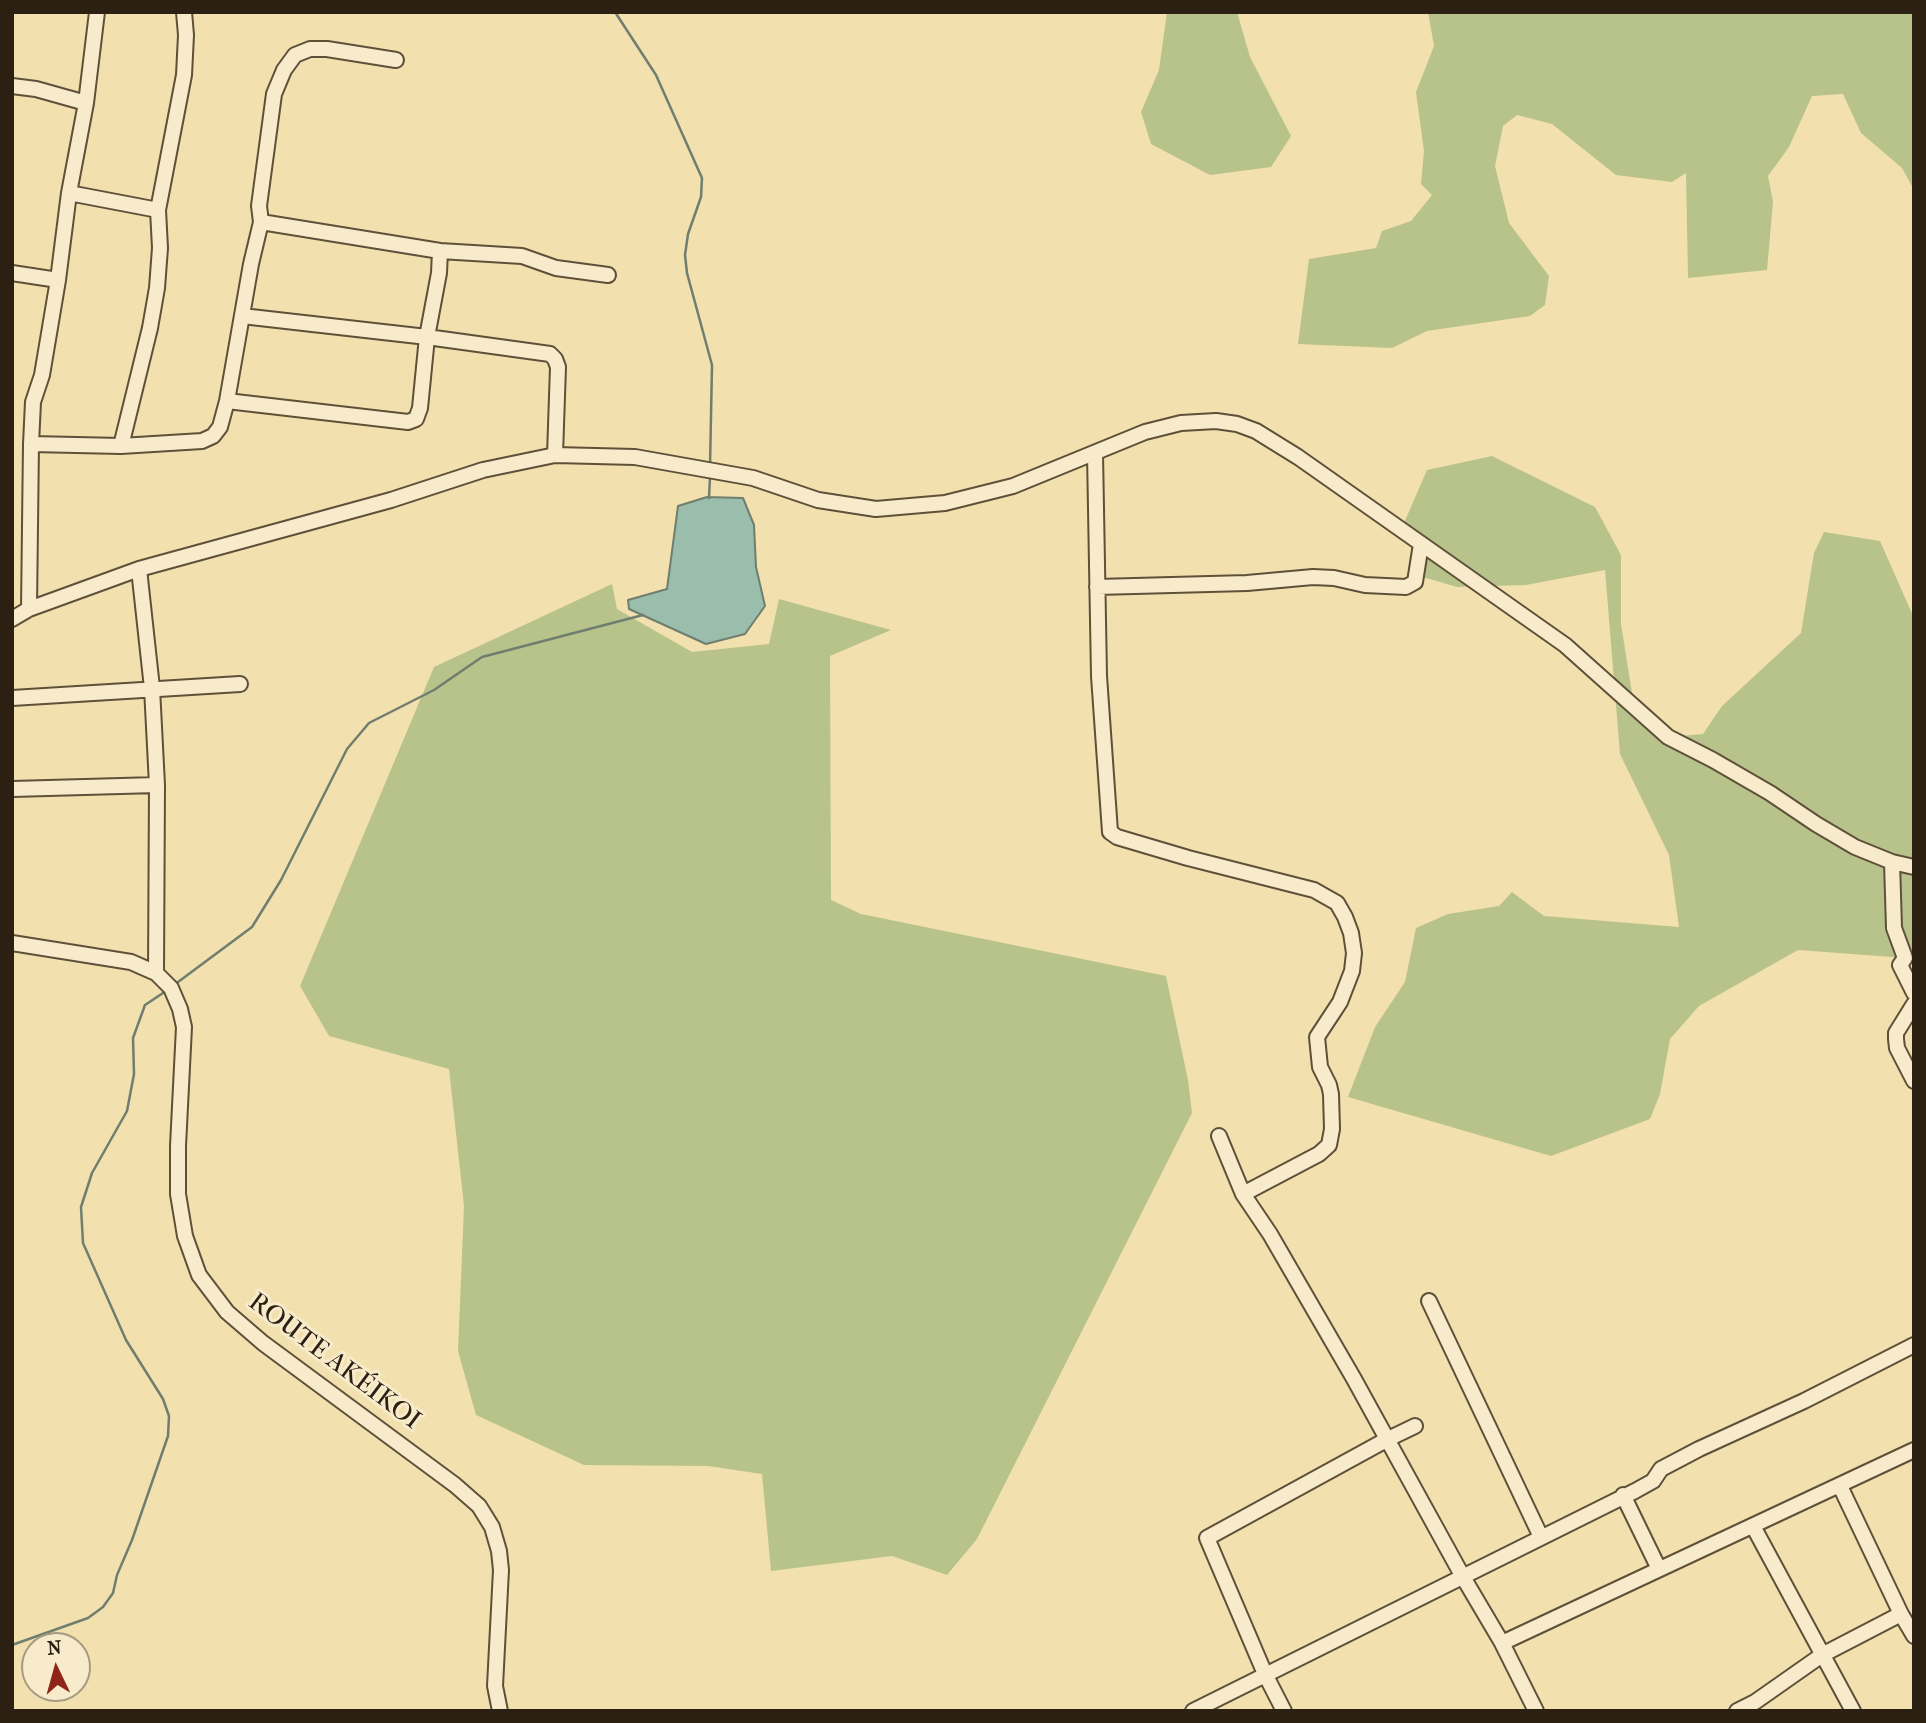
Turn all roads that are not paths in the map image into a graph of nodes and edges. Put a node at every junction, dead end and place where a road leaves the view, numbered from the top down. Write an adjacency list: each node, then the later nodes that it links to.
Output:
1 (97, 12): 5 (street)
2 (184, 12): 7 (street)
3 (397, 60): 8 (street)
4 (12, 86): 5 (street)
5 (86, 103): 6 (street)
6 (69, 193): 7 (street); 12 (street)
7 (158, 210): 17 (street)
8 (261, 222): 9 (street); 13 (street)
9 (440, 251): 11 (street); 14 (street)
10 (12, 273): 12 (street)
11 (608, 275)
12 (58, 281): 16 (street)
13 (242, 316): 14 (street); 15 (street)
14 (427, 337): 15 (street); 19 (street)
15 (227, 401): 17 (street)
16 (31, 444): 17 (street); 23 (street)
17 (121, 446)
18 (1095, 453): 19 (street); 20 (street); 22 (street)
19 (555, 455): 21 (street)
20 (1422, 544): 22 (street); 30 (street)
21 (139, 569): 23 (street); 26 (street)
22 (1097, 587): 38 (street)
23 (29, 609): 24 (street)
24 (12, 619)
25 (240, 684): 26 (street)
26 (152, 688): 27 (street); 28 (street)
27 (12, 698)
28 (157, 785): 29 (street); 33 (street)
29 (12, 789)
30 (1892, 862): 31 (street); 34 (street)
31 (1914, 867)
32 (12, 943): 33 (street)
33 (156, 973): 56 (street, ROUTE AKÉIKOI)
34 (1914, 993)
35 (1914, 1004): 36 (street)
36 (1914, 1081)
37 (1219, 1136): 38 (street)
38 (1243, 1194): 42 (street)
39 (1429, 1301): 47 (street)
40 (1914, 1345): 45 (street)
41 (1415, 1426): 42 (street)
42 (1386, 1440): 49 (street); 54 (street)
43 (1914, 1450): 44 (street)
44 (1840, 1486): 46 (street); 50 (street)
45 (1623, 1495): 47 (street); 48 (street)
46 (1754, 1526): 48 (street); 53 (street)
47 (1541, 1537): 49 (street)
48 (1659, 1569): 52 (street)
49 (1463, 1577): 52 (street); 54 (street)
50 (1901, 1614): 51 (street); 53 (street)
51 (1914, 1636)
52 (1502, 1643): 59 (street)
53 (1822, 1655): 55 (street); 61 (street)
54 (1265, 1674): 57 (street); 58 (street)
55 (1757, 1707): 60 (street)
56 (500, 1711)
57 (1193, 1711)
58 (1284, 1711)
59 (1536, 1711)
60 (1737, 1711)
61 (1853, 1711)

